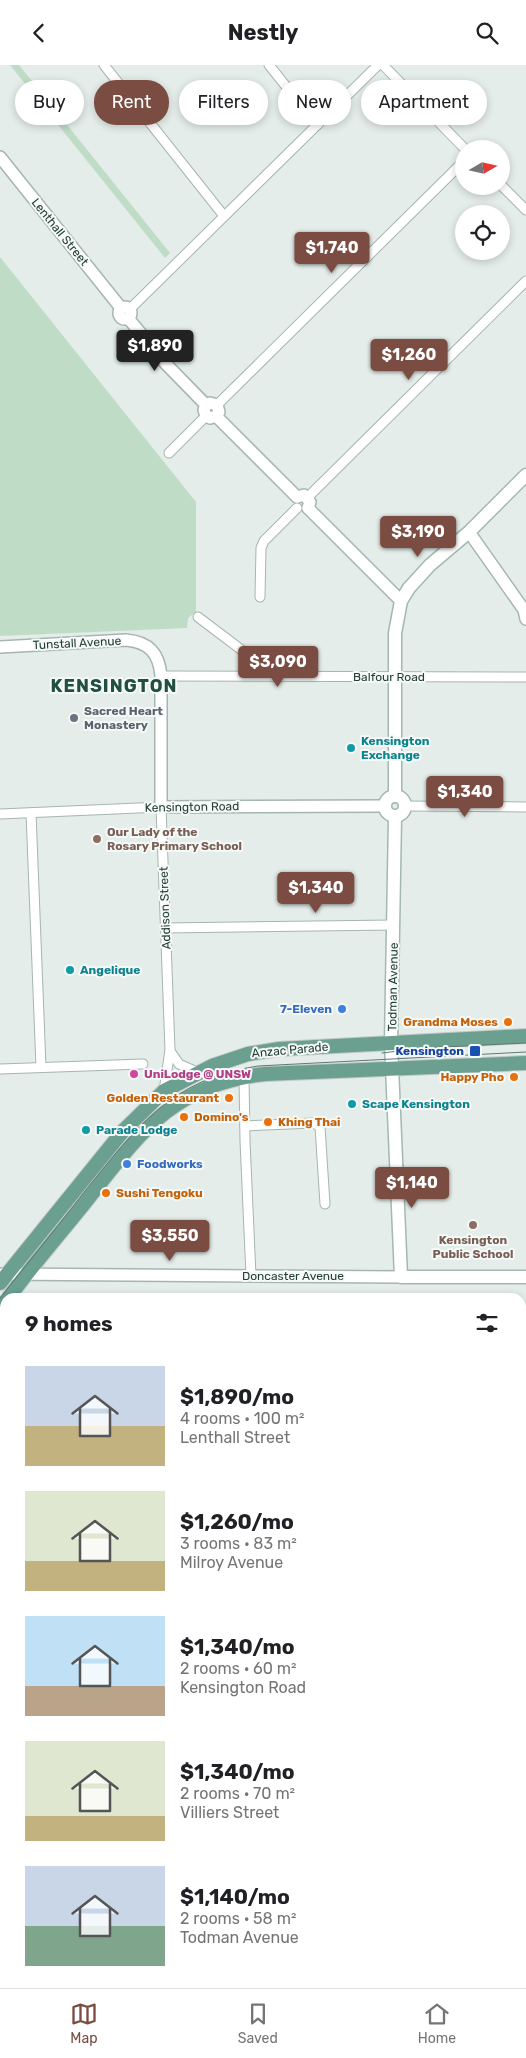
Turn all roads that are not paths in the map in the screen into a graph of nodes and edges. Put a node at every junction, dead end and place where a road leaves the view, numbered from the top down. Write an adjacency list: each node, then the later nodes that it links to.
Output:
1 (104, 65): 13 (street)
2 (269, 65): 5 (street)
3 (378, 65): 6 (street)
4 (383, 65): 8 (street)
5 (281, 80)
6 (351, 91)
7 (316, 125): 13 (street)
8 (456, 140)
9 (0, 157): 15 (street, Lenthall Street)
10 (455, 170): 16 (street)
11 (510, 194): 12 (street)
12 (526, 210)
13 (224, 216): 15 (street)
14 (526, 281): 19 (street)
15 (126, 312): 16 (street, Lenthall Street)
16 (211, 411): 17 (street); 19 (street, Lenthall Street)
17 (169, 453)
18 (526, 475): 20 (main road)
19 (303, 503): 21 (street); 22 (street, Lenthall Street)
20 (469, 532): 22 (main road); 24 (street)
21 (260, 597)
22 (401, 601): 28 (main road)
23 (198, 617): 27 (street)
24 (526, 619)
25 (0, 647): 26 (street, Tunstall Avenue)
26 (162, 676): 27 (street, Balfour Road); 33 (street, Addison Street)
27 (276, 676): 28 (street, Balfour Road)
28 (395, 677): 29 (street, Balfour Road); 30 (main road)
29 (526, 677)
30 (395, 796): 31 (main road); 32 (main road)
31 (384, 806): 33 (street, Kensington Road); 37 (main road)
32 (405, 806): 34 (street); 37 (main road)
33 (161, 807): 35 (street, Kensington Road); 39 (street, Addison Street)
34 (526, 807)
35 (31, 813): 36 (street, Kensington Road); 45 (street)
36 (0, 814)
37 (395, 817): 38 (main road, Todman Avenue)
38 (394, 925): 39 (street); 41 (main road, Todman Avenue)
39 (165, 928): 42 (street, Addison Street)
40 (526, 1036): 41 (main road, Anzac Parade)
41 (391, 1043): 46 (main road, Todman Avenue); 48 (main road, Anzac Parade)
42 (170, 1050): 48 (street); 50 (street, Addison Street)
43 (526, 1063): 46 (main road, Anzac Parade)
44 (143, 1064): 45 (street)
45 (41, 1067): 47 (street)
46 (392, 1068): 49 (main road, Anzac Parade); 56 (main road, Todman Avenue)
47 (0, 1069)
48 (197, 1072): 50 (main road, Anzac Parade)
49 (244, 1076): 51 (street); 53 (main road, Anzac Parade)
50 (164, 1091): 55 (main road, Anzac Parade)
51 (245, 1126): 52 (street); 54 (street)
52 (325, 1204)
53 (26, 1274): 54 (street, Doncaster Avenue); 55 (street, Doncaster Avenue); 58 (main road, Anzac Parade)
54 (251, 1275): 56 (street, Doncaster Avenue)
55 (2, 1277)
56 (401, 1277): 57 (main road, Doncaster Avenue)
57 (526, 1277)
58 (12, 1293)

